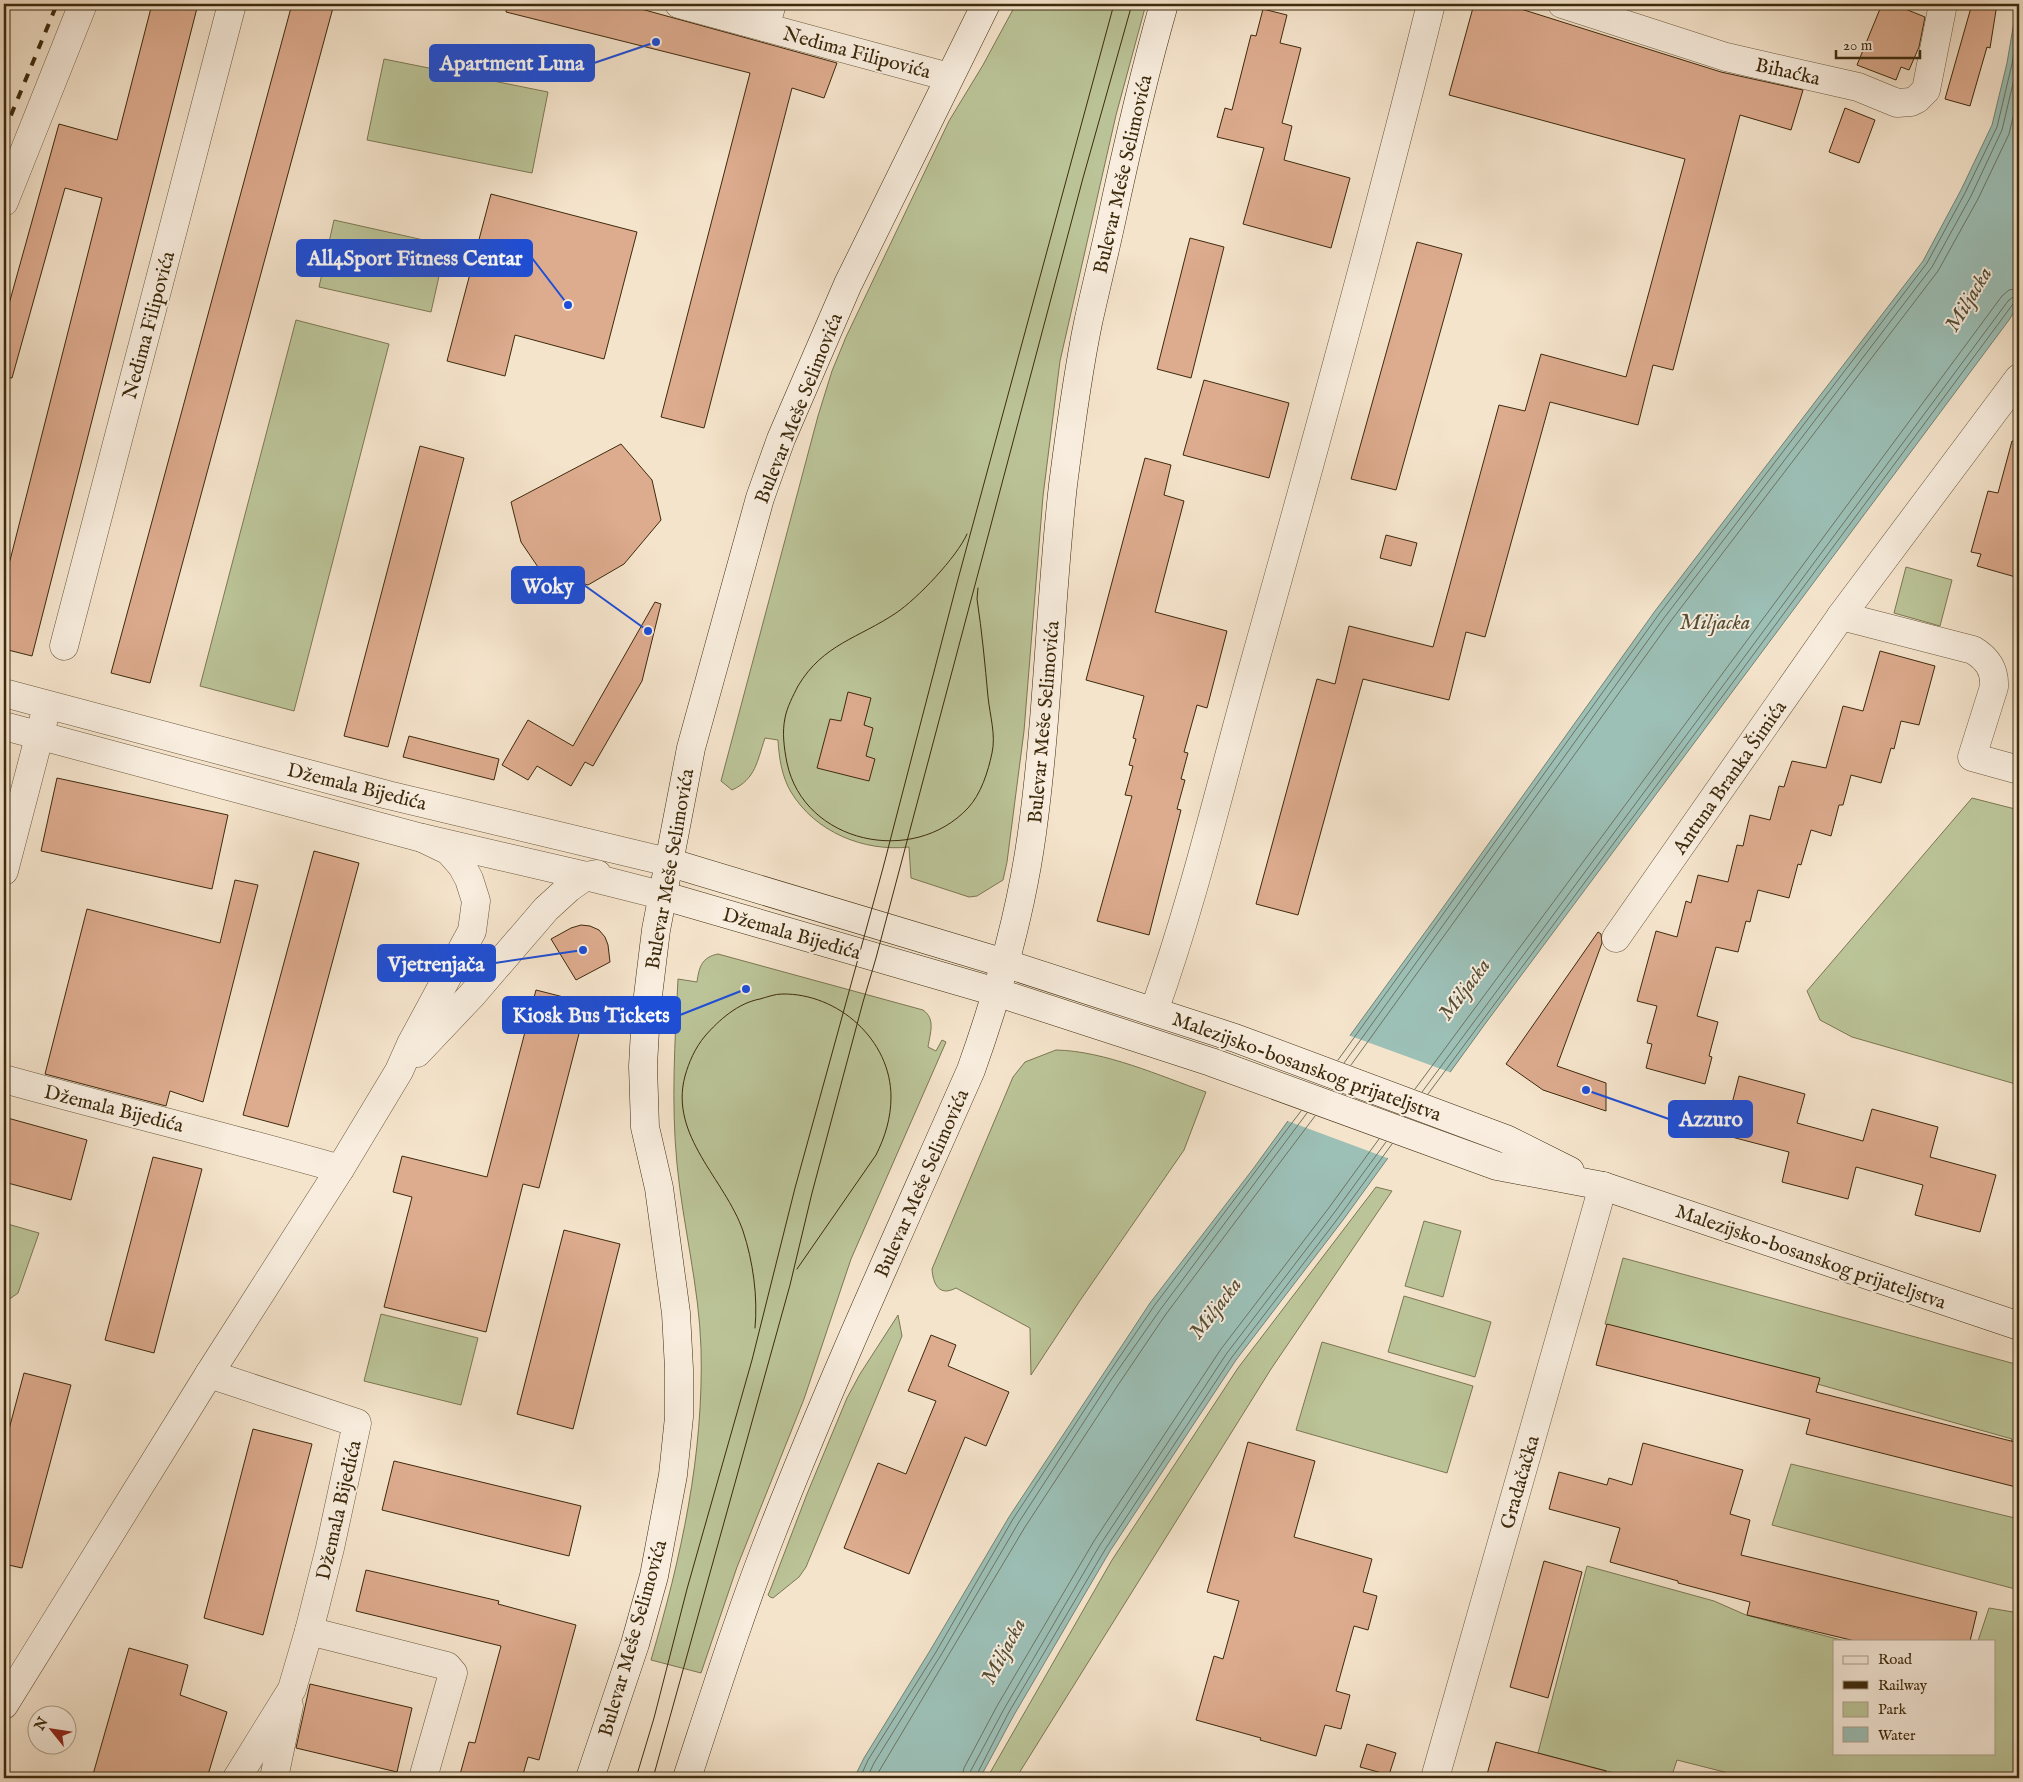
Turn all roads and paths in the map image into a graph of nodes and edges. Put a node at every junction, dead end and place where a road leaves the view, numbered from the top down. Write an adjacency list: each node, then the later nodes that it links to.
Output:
1 (83, 4): 11 (street)
2 (232, 4): 14 (street, Nedima Filipovića)
3 (679, 4): 9 (street, Nedima Filipovića)
4 (986, 4): 10 (street, Bulevar Meše Selimovića)
5 (1164, 4): 26 (street, Bulevar Meše Selimovića)
6 (1431, 4): 28 (street)
7 (1562, 4): 8 (street, Bihaćka)
8 (1943, 4)
9 (768, 15): 10 (street, Nedima Filipovića)
10 (949, 77): 21 (street, Bulevar Meše Selimovića)
11 (4, 202)
12 (2019, 378): 13 (street, Antuna Branka Šimića)
13 (1841, 616): 19 (street); 25 (street, Antuna Branka Šimića)
14 (64, 646)
15 (4, 692): 16 (street, Džemala Bijedića)
16 (48, 704): 18 (street); 21 (street, Džemala Bijedića)
17 (4, 726): 18 (street, Džemala Bijedića)
18 (39, 736): 20 (street, Džemala Bijedića); 22 (street)
19 (2019, 770)
20 (422, 838): 23 (street, Džemala Bijedića); 29 (street, Džemala Bijedića)
21 (668, 862): 23 (street, Džemala Bijedića); 24 (street, Bulevar Meše Selimovića); 26 (street, Džemala Bijedića)
22 (4, 871)
23 (586, 876): 24 (street, Džemala Bijedića); 29 (street, Džemala Bijedića)
24 (661, 896): 27 (street, Džemala Bijedića); 41 (street, Bulevar Meše Selimovića)
25 (1616, 938)
26 (1004, 963): 27 (street, Bulevar Meše Selimovića); 28 (street, Malezijsko-bosanskog prijateljstva)
27 (996, 992): 32 (street, Malezijsko-bosanskog prijateljstva); 42 (street, Bulevar Meše Selimovića)
28 (1154, 1011): 32 (street, Malezijsko-bosanskog prijateljstva)
29 (399, 1071): 31 (street, Džemala Bijedića)
30 (4, 1078): 31 (street, Džemala Bijedića)
31 (340, 1169): 34 (street, Džemala Bijedića)
32 (1603, 1186): 33 (street, Malezijsko-bosanskog prijateljstva); 43 (street, Gradačačka)
33 (2019, 1326)
34 (209, 1374): 35 (street, Džemala Bijedića); 37 (street, Džemala Bijedića)
35 (309, 1631): 36 (street, Džemala Bijedića); 40 (street)
36 (292, 1689): 38 (street, Džemala Bijedića); 39 (street, Džemala Bijedića)
37 (4, 1705)
38 (237, 1778)
39 (274, 1778)
40 (423, 1778)
41 (590, 1778)
42 (687, 1778)
43 (1435, 1778)

